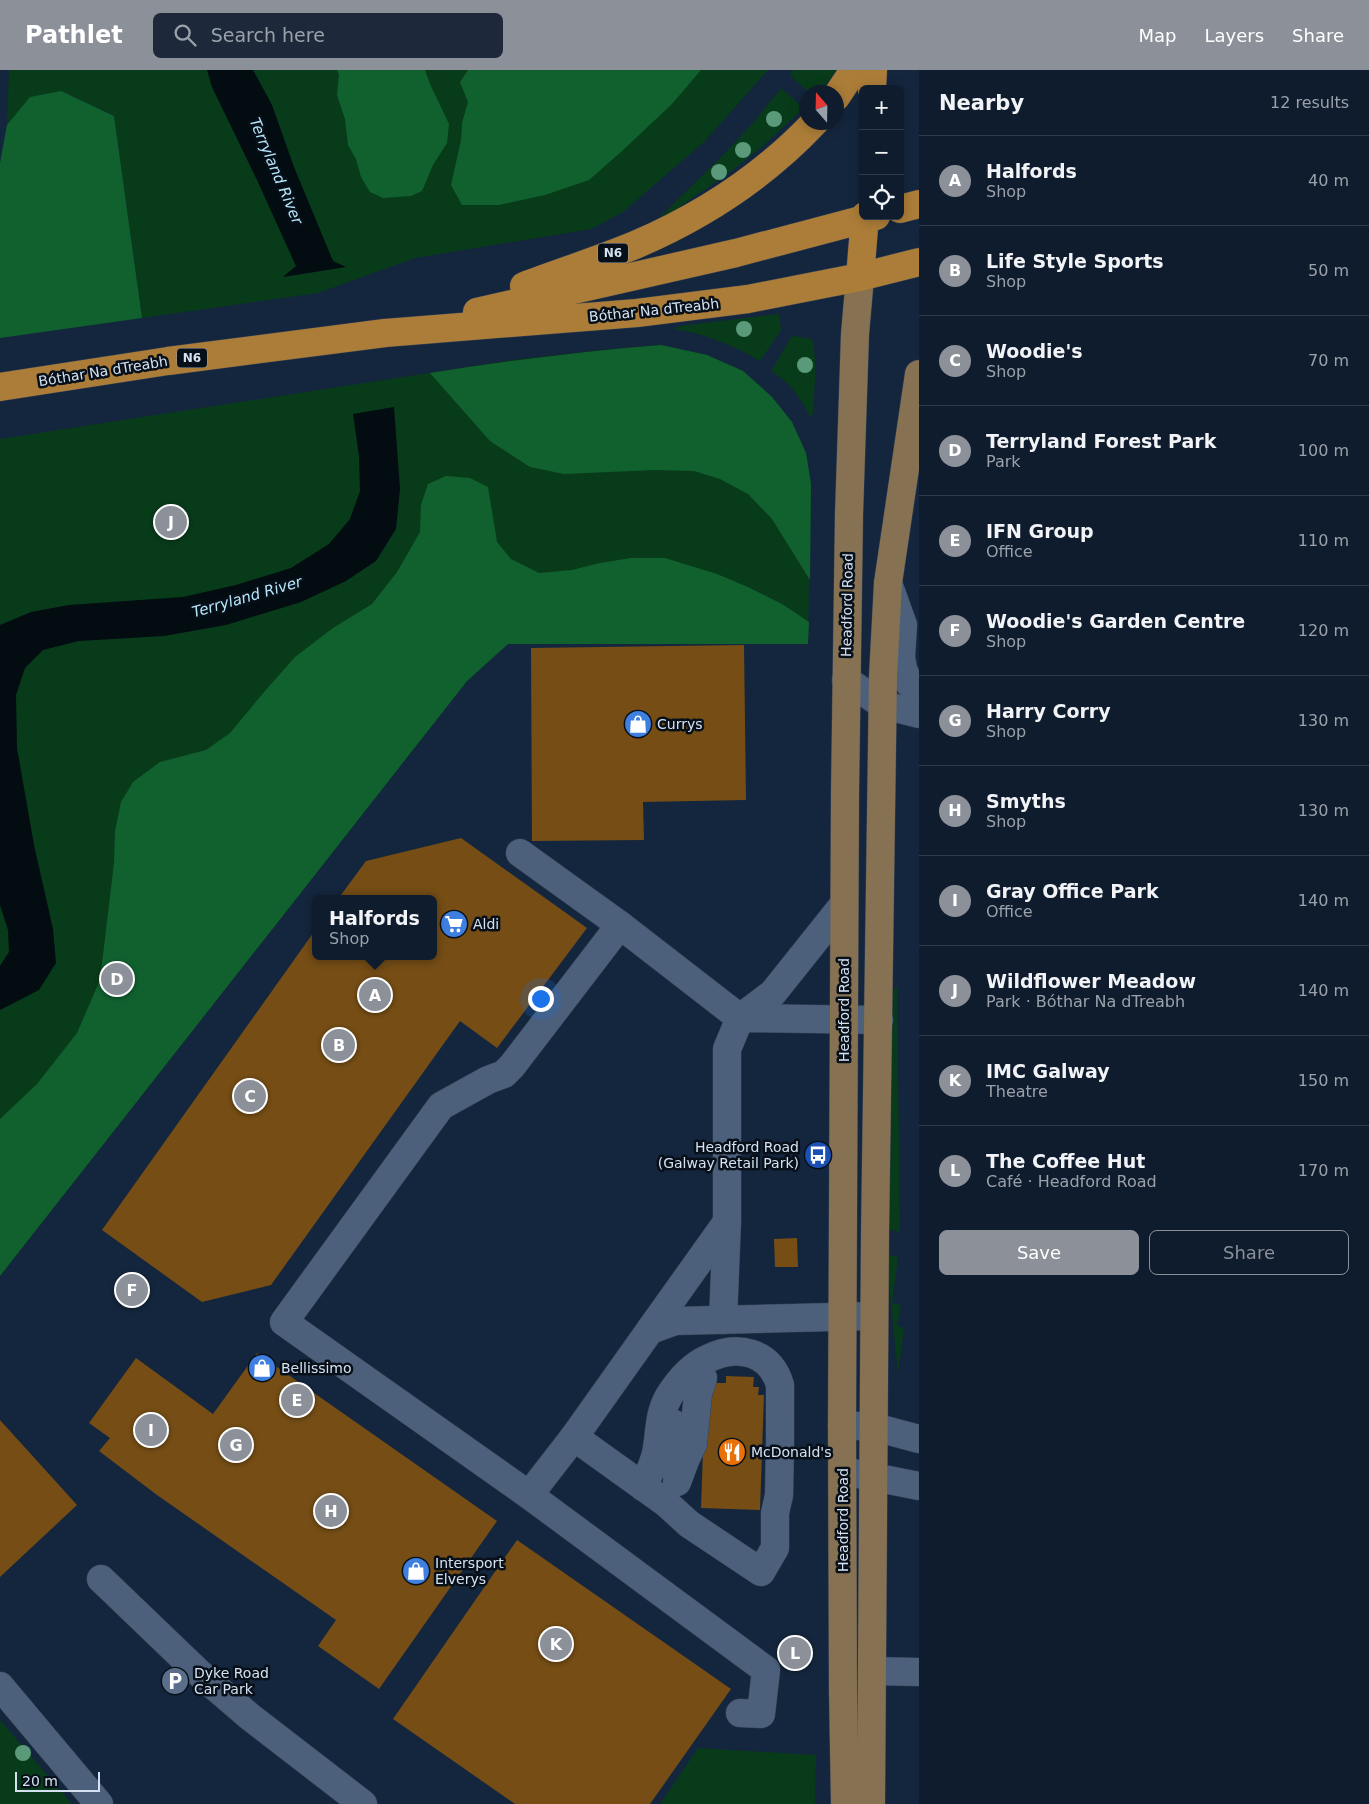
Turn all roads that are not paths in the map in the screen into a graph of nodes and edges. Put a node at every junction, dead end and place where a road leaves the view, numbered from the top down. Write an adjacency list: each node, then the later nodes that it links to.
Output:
1 (854, 70): 3 (highway)
2 (874, 70): 4 (highway)
3 (844, 85)
4 (872, 85)
5 (806, 130): 12 (highway, N6)
6 (919, 204): 7 (highway)
7 (904, 208)
8 (859, 220): 12 (highway, Bóthar Na dTreabh / N6)
9 (869, 220): 11 (highway, Headford Road / N6)
10 (919, 262): 11 (highway, Bóthar Na dTreabh / N6)
11 (860, 277): 12 (highway, Bóthar Na dTreabh / N6); 16 (main road, Headford Road)
12 (385, 333): 14 (highway, Bóthar Na dTreabh / N6)
13 (919, 374): 15 (main road)
14 (0, 387)
15 (888, 583): 17 (street); 18 (main road)
16 (846, 680): 18 (street); 23 (main road, Headford Road)
17 (919, 694)
18 (883, 705): 19 (street); 21 (main road)
19 (919, 714)
20 (919, 728): 21 (street)
21 (883, 740): 27 (main road)
22 (520, 853): 24 (street)
23 (844, 904): 25 (street); 26 (main road, Headford Road)
24 (620, 925): 25 (street); 41 (street)
25 (740, 1018): 26 (street); 28 (street)
26 (845, 1019): 27 (street); 30 (main road, Headford Road)
27 (879, 1020): 29 (main road)
28 (727, 1222): 31 (street); 32 (street)
29 (874, 1316): 30 (street); 34 (main road)
30 (842, 1318): 31 (street); 33 (main road, Headford Road)
31 (723, 1320): 32 (street)
32 (650, 1330): 35 (street)
33 (842, 1425): 34 (street); 37 (main road, Headford Road)
34 (874, 1427): 36 (street); 38 (main road)
35 (574, 1437): 40 (street); 41 (street)
36 (919, 1439)
37 (842, 1472): 38 (street); 51 (main road, Headford Road)
38 (874, 1477): 39 (street); 45 (main road)
39 (919, 1486)
40 (643, 1487): 42 (street); 43 (street)
41 (529, 1495): 48 (street)
42 (666, 1503): 43 (street); 43 (street)
43 (775, 1513)
44 (101, 1579): 50 (street)
45 (872, 1671): 46 (street); 52 (main road)
46 (919, 1672)
47 (0, 1686): 49 (street)
48 (740, 1712)
49 (99, 1804)
50 (363, 1804)
51 (845, 1804)
52 (871, 1804)

